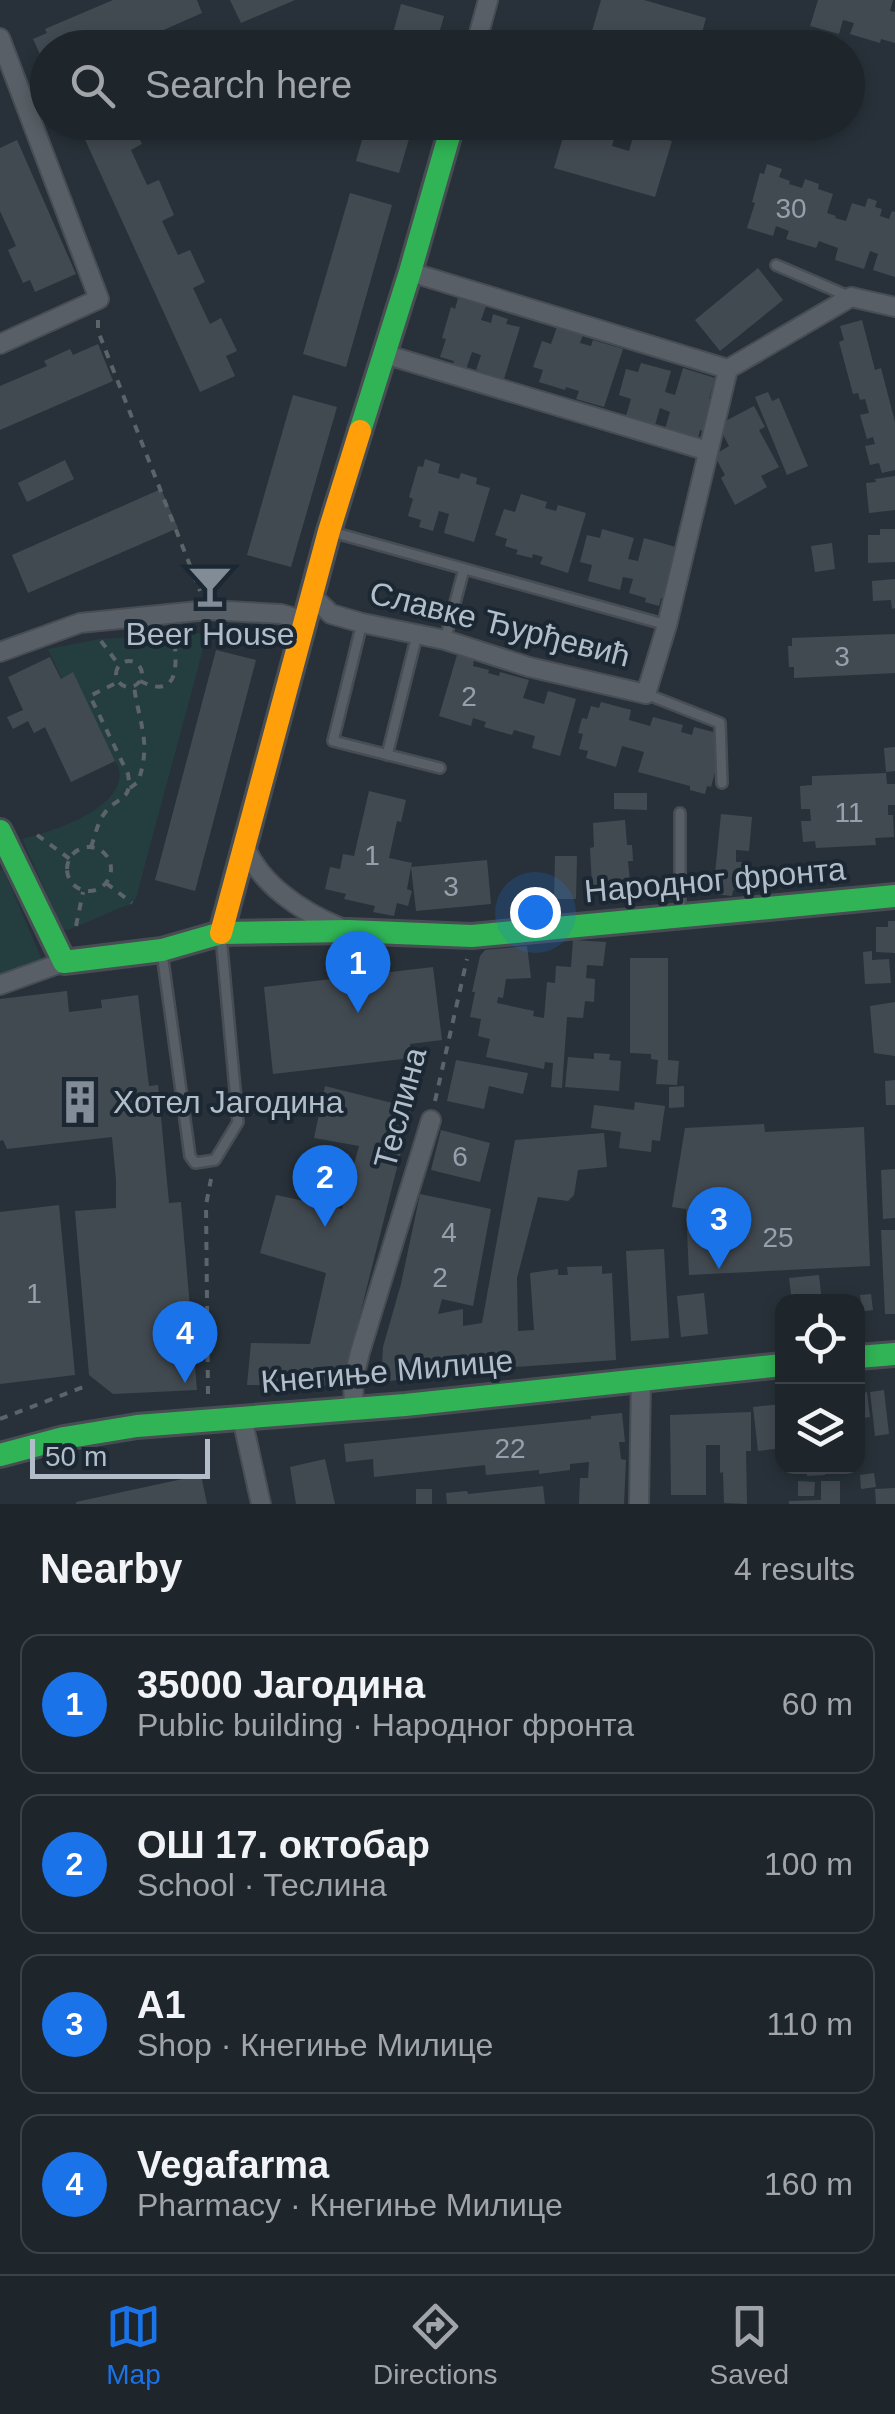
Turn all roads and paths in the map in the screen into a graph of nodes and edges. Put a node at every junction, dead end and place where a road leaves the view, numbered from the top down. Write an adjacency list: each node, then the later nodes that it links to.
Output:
1 (488, 0): 2 (street)
2 (480, 30)
3 (0, 38): 4 (street)
4 (30, 117)
5 (39, 140): 10 (street)
6 (448, 140): 8 (street)
7 (776, 265): 9 (lane)
8 (410, 272): 13 (street); 14 (street)
9 (851, 297): 11 (street); 14 (street)
10 (99, 299): 12 (street); 19 (path)
11 (895, 308)
12 (0, 344)
13 (384, 354): 15 (street); 16 (street)
14 (728, 370): 15 (street, Славке Ђурђевић)
15 (708, 451): 22 (street, Славке Ђурђевић)
16 (328, 531): 17 (lane); 18 (street)
17 (464, 568): 22 (lane); 26 (lane)
18 (312, 596): 20 (street); 21 (street, Славке Ђурђевић)
19 (208, 610): 20 (street); 27 (street)
20 (305, 621): 40 (street)
21 (362, 624): 24 (street, Славке Ђурђевић); 33 (lane)
22 (667, 625): 32 (street, Славке Ђурђевић)
23 (174, 634): 29 (path)
24 (417, 635): 26 (street, Славке Ђурђевић); 33 (lane)
25 (100, 639): 28 (path)
26 (446, 640): 32 (street, Славке Ђурђевић)
27 (0, 652)
28 (120, 665): 29 (path); 30 (path)
29 (140, 681): 31 (path)
30 (118, 682): 31 (path); 36 (path)
31 (134, 686): 36 (path)
32 (646, 694): 35 (lane)
33 (387, 755): 34 (lane)
34 (440, 768)
35 (722, 783)
36 (130, 788): 41 (path)
37 (680, 813): 47 (lane)
38 (0, 831): 53 (street)
39 (37, 836): 42 (path)
40 (245, 846): 49 (street); 50 (street)
41 (92, 847): 42 (path); 43 (path)
42 (70, 858): 44 (path)
43 (106, 883): 44 (path); 46 (path)
44 (84, 891): 48 (path)
45 (895, 896): 47 (street, Народног фронта)
46 (132, 903)
47 (680, 916): 51 (street, Народног фронта)
48 (76, 926)
49 (348, 931): 50 (street, Народног фронта); 51 (street, Народног фронта)
50 (221, 933): 52 (street, Народног фронта); 56 (lane)
51 (472, 936): 55 (path, Теслина)
52 (162, 950): 53 (street, Народног фронта); 56 (lane)
53 (64, 962): 54 (street)
54 (0, 985)
55 (431, 1120): 62 (street, Теслина)
56 (216, 1160): 65 (path)
57 (895, 1354): 58 (street)
58 (865, 1356)
59 (775, 1365): 60 (street, Кнегиње Милице)
60 (641, 1378): 62 (street, Кнегиње Милице); 68 (street)
61 (86, 1386): 64 (path)
62 (354, 1410): 63 (street, Кнегиње Милице)
63 (242, 1418): 65 (street, Кнегиње Милице); 67 (street)
64 (0, 1419)
65 (209, 1422): 66 (street, Кнегиње Милице)
66 (0, 1455)
67 (260, 1504)
68 (640, 1504)

